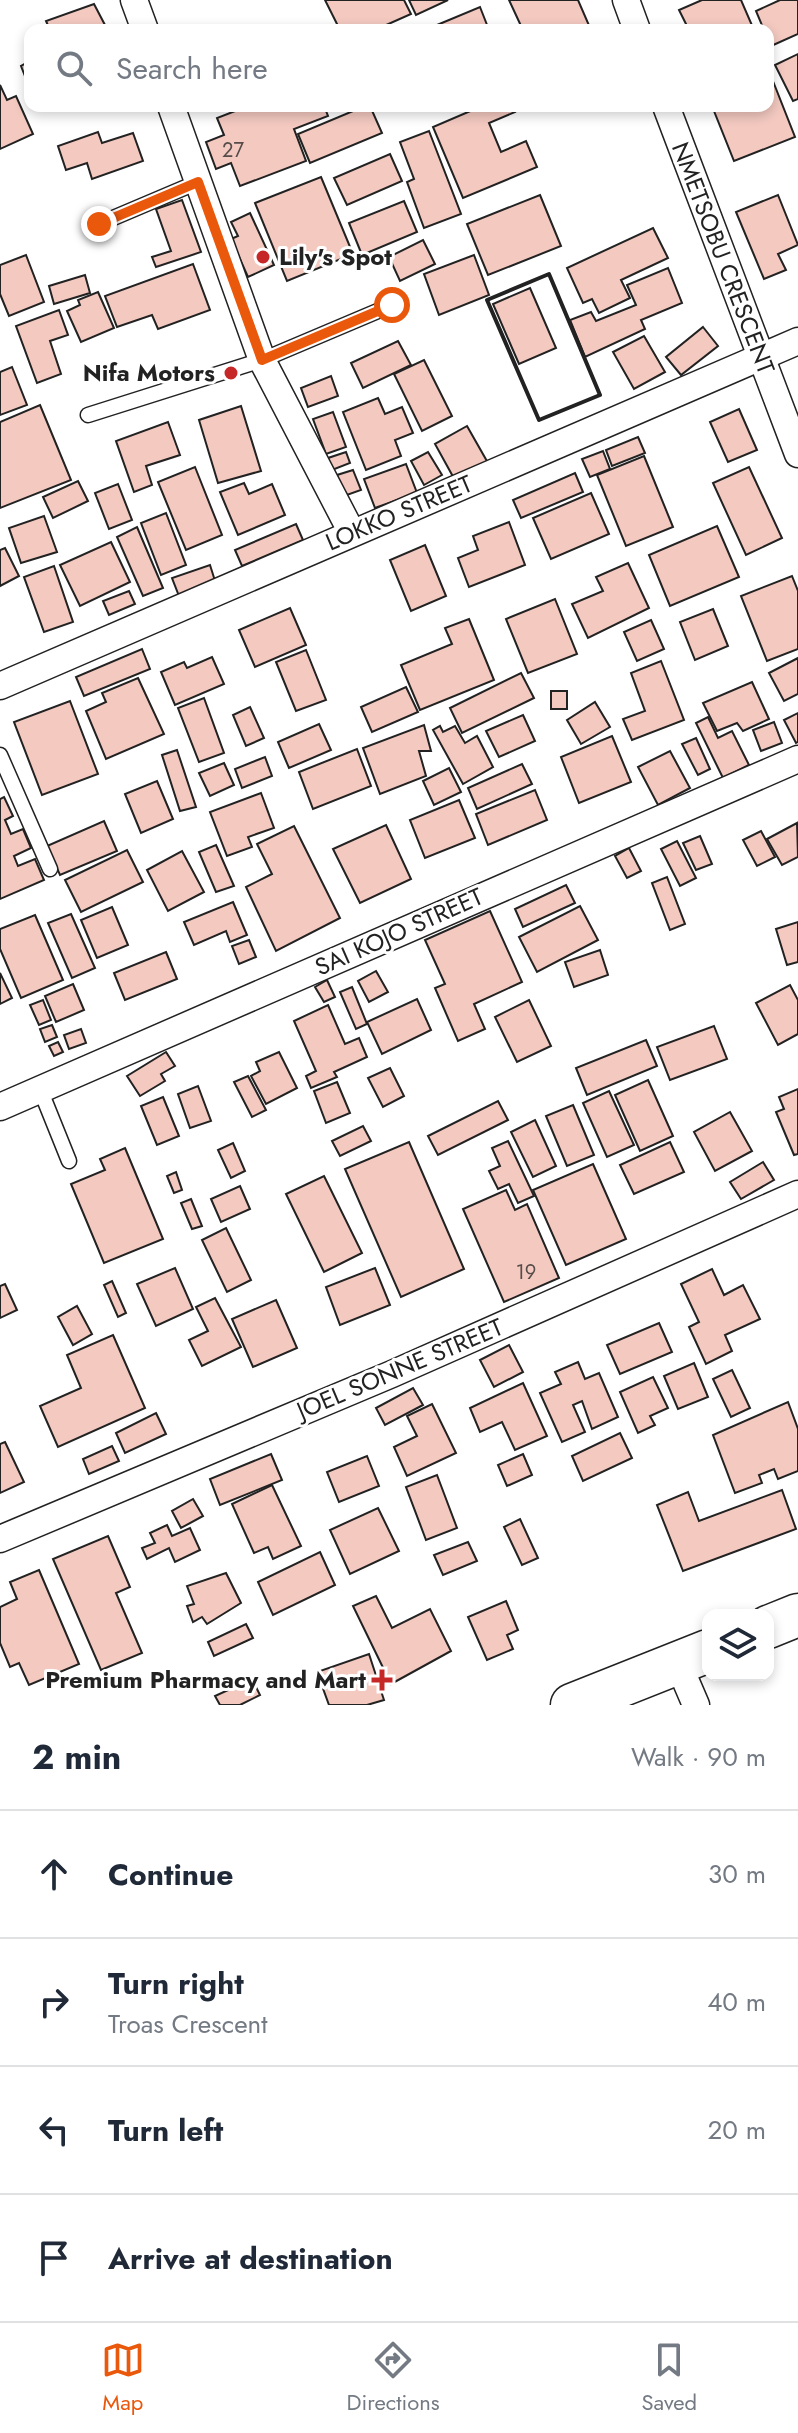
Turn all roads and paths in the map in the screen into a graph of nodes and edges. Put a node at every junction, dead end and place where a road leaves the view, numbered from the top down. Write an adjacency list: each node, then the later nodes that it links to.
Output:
1 (134, 0): 3 (street)
2 (626, 0): 4 (street)
3 (143, 24)
4 (635, 24)
5 (173, 112): 7 (street)
6 (668, 112): 11 (street, NMETSOBU CRESCENT)
7 (198, 182): 8 (lane); 12 (street)
8 (99, 224)
9 (392, 305): 12 (lane)
10 (798, 341): 11 (street, LOKKO STREET)
11 (760, 358): 14 (street, NMETSOBU CRESCENT); 15 (street, LOKKO STREET)
12 (262, 360): 13 (lane); 15 (street)
13 (88, 415)
14 (798, 454)
15 (352, 533): 16 (street, LOKKO STREET)
16 (0, 686)
17 (0, 755): 19 (lane)
18 (798, 759): 20 (street, SAI KOJO STREET)
19 (50, 869)
20 (40, 1089): 21 (street, SAI KOJO STREET); 22 (lane)
21 (0, 1107)
22 (69, 1161)
23 (798, 1194): 24 (street, JOEL SONNE STREET)
24 (0, 1539)
25 (798, 1615): 26 (main road)
26 (774, 1625)
27 (693, 1657): 28 (main road); 29 (street)
28 (572, 1705)
29 (696, 1705)

